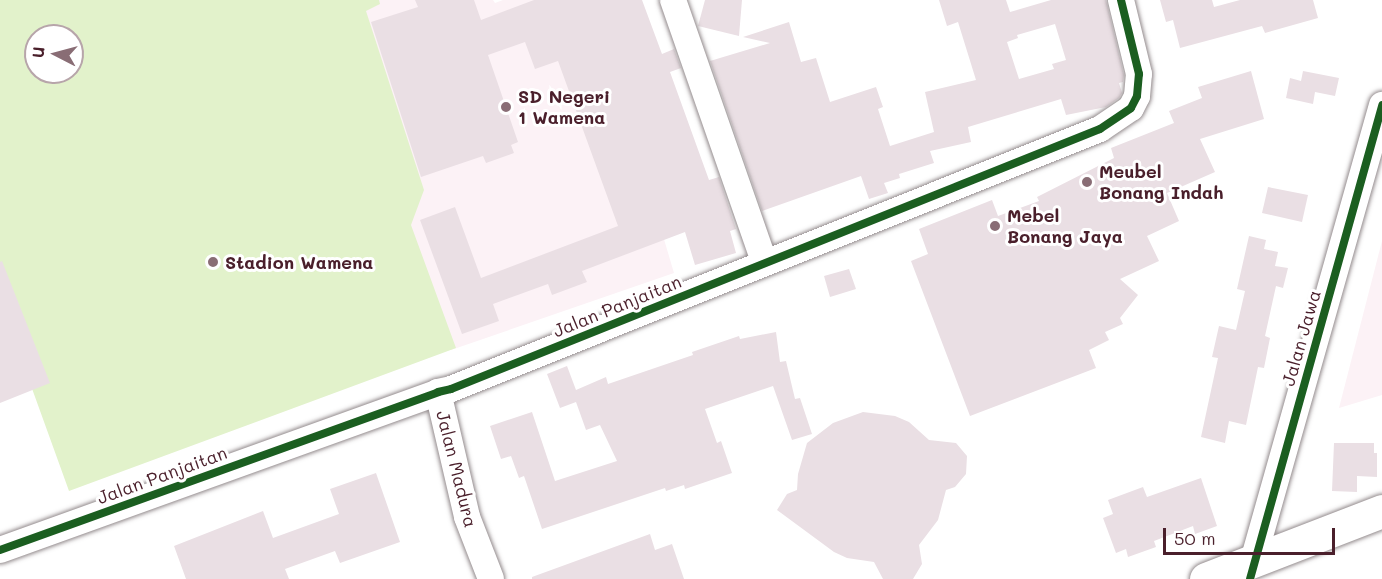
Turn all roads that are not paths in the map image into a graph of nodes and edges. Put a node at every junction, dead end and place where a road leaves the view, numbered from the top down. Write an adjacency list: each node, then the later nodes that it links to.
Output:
1 (673, 0): 4 (street)
2 (1121, 0): 4 (street, Jalan Panjaitan)
3 (1382, 105): 8 (street, Jalan Jawa)
4 (764, 262): 5 (street, Jalan Panjaitan)
5 (438, 392): 7 (street, Jalan Panjaitan); 9 (street, Jalan Madura)
6 (1382, 512): 8 (main road)
7 (0, 550)
8 (1251, 570): 10 (main road)
9 (491, 579)
10 (1206, 579)

